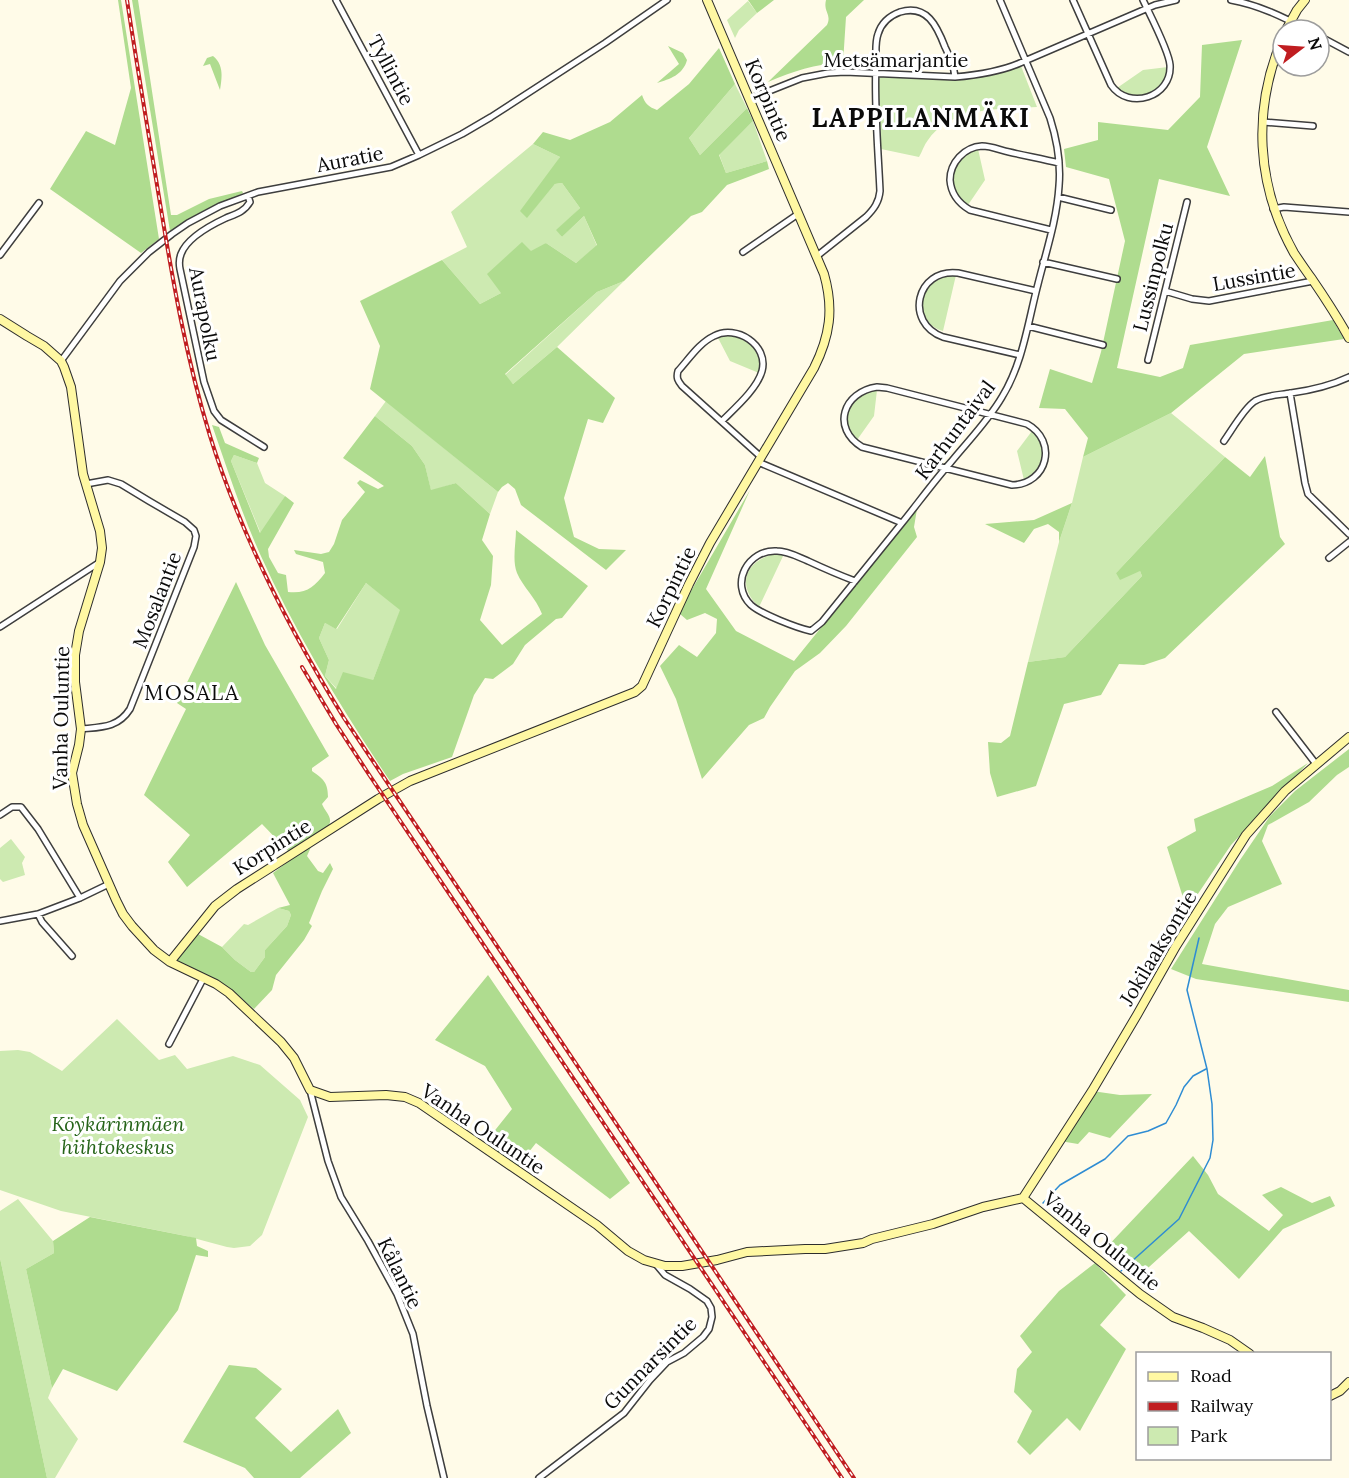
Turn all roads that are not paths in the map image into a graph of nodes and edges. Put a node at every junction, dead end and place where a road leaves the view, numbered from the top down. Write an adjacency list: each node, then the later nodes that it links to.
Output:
1 (336, 0): 23 (street, Tyllintie)
2 (667, 0): 23 (street, Auratie)
3 (707, 0): 20 (street, Korpintie)
4 (1000, 0): 16 (street, Karhuntaival)
5 (1073, 0): 13 (street)
6 (1143, 0): 10 (street)
7 (1176, 0): 10 (street, Metsämarjantie)
8 (1232, 0): 11 (street)
9 (1305, 0): 12 (street)
10 (1147, 8): 13 (street, Metsämarjantie); 13 (street)
11 (1284, 18)
12 (1293, 18)
13 (1088, 33): 16 (street, Metsämarjantie)
14 (1331, 42): 15 (street)
15 (1349, 52)
16 (1026, 60): 19 (street, Metsämarjantie); 24 (street, Karhuntaival)
17 (1271, 72): 21 (street)
18 (875, 73): 19 (street, Metsämarjantie); 19 (street); 20 (street, Metsämarjantie); 36 (street)
19 (955, 77)
20 (749, 99): 32 (street, Korpintie)
21 (1263, 122): 22 (street); 29 (street)
22 (1313, 126)
23 (419, 155): 25 (street, Auratie)
24 (1059, 163): 26 (street, Karhuntaival); 33 (street)
25 (248, 195): 48 (street, Auratie); 54 (street, Aurapolku)
26 (1058, 197): 30 (street); 33 (street, Karhuntaival)
27 (1187, 202): 41 (street, Lussinpolku)
28 (39, 203): 35 (street)
29 (1274, 209): 31 (street); 39 (street)
30 (1111, 210)
31 (1349, 212)
32 (798, 214): 34 (street); 36 (street, Korpintie)
33 (1052, 230): 37 (street, Karhuntaival)
34 (743, 252)
35 (0, 255)
36 (817, 256): 55 (street, Korpintie)
37 (1043, 262): 38 (street); 40 (street, Karhuntaival)
38 (1116, 279)
39 (1313, 281): 41 (street, Lussintie); 44 (street)
40 (1036, 291): 43 (street, Karhuntaival); 46 (street)
41 (1165, 291): 47 (street, Lussinpolku)
42 (0, 319): 48 (street)
43 (1028, 326): 45 (street); 46 (street, Karhuntaival)
44 (1349, 338)
45 (1103, 345)
46 (1020, 355): 51 (street, Karhuntaival)
47 (1148, 360)
48 (61, 361): 57 (street, Vanha Ouluntie)
49 (1349, 377): 50 (street)
50 (1290, 393): 53 (street); 59 (street)
51 (990, 415): 56 (street, Karhuntaival); 56 (street); 56 (street)
52 (722, 421): 52 (street); 55 (street)
53 (1224, 441)
54 (264, 447)
55 (759, 459): 58 (street); 75 (street, Korpintie)
56 (945, 468): 58 (street, Karhuntaival)
57 (86, 484): 62 (street, Vanha Ouluntie); 66 (street, Mosalantie)
58 (902, 523): 63 (street, Karhuntaival)
59 (1349, 534)
60 (1349, 542): 61 (street)
61 (1329, 558)
62 (100, 562): 64 (street); 66 (street, Vanha Ouluntie)
63 (855, 581): 63 (street, Karhuntaival)
64 (0, 627)
65 (1276, 712): 68 (street)
66 (81, 729): 70 (street, Vanha Ouluntie)
67 (1349, 737): 68 (street, Jokilaaksontie)
68 (1316, 764): 79 (street, Jokilaaksontie)
69 (0, 815): 71 (street)
70 (109, 884): 71 (street); 75 (street, Vanha Ouluntie)
71 (80, 898): 72 (street)
72 (38, 914): 73 (street); 74 (street)
73 (0, 921)
74 (72, 956)
75 (170, 962): 76 (street, Vanha Ouluntie)
76 (203, 979): 77 (street); 78 (street, Vanha Ouluntie)
77 (169, 1044)
78 (310, 1090): 80 (street, Vanha Ouluntie); 84 (street, Kålantie)
79 (1023, 1198): 80 (street, Vanha Ouluntie); 81 (street, Vanha Ouluntie)
80 (655, 1263): 85 (street, Gunnarsintie)
81 (1248, 1352)
82 (1349, 1382): 83 (street)
83 (1331, 1395)
84 (444, 1478)
85 (539, 1478)

